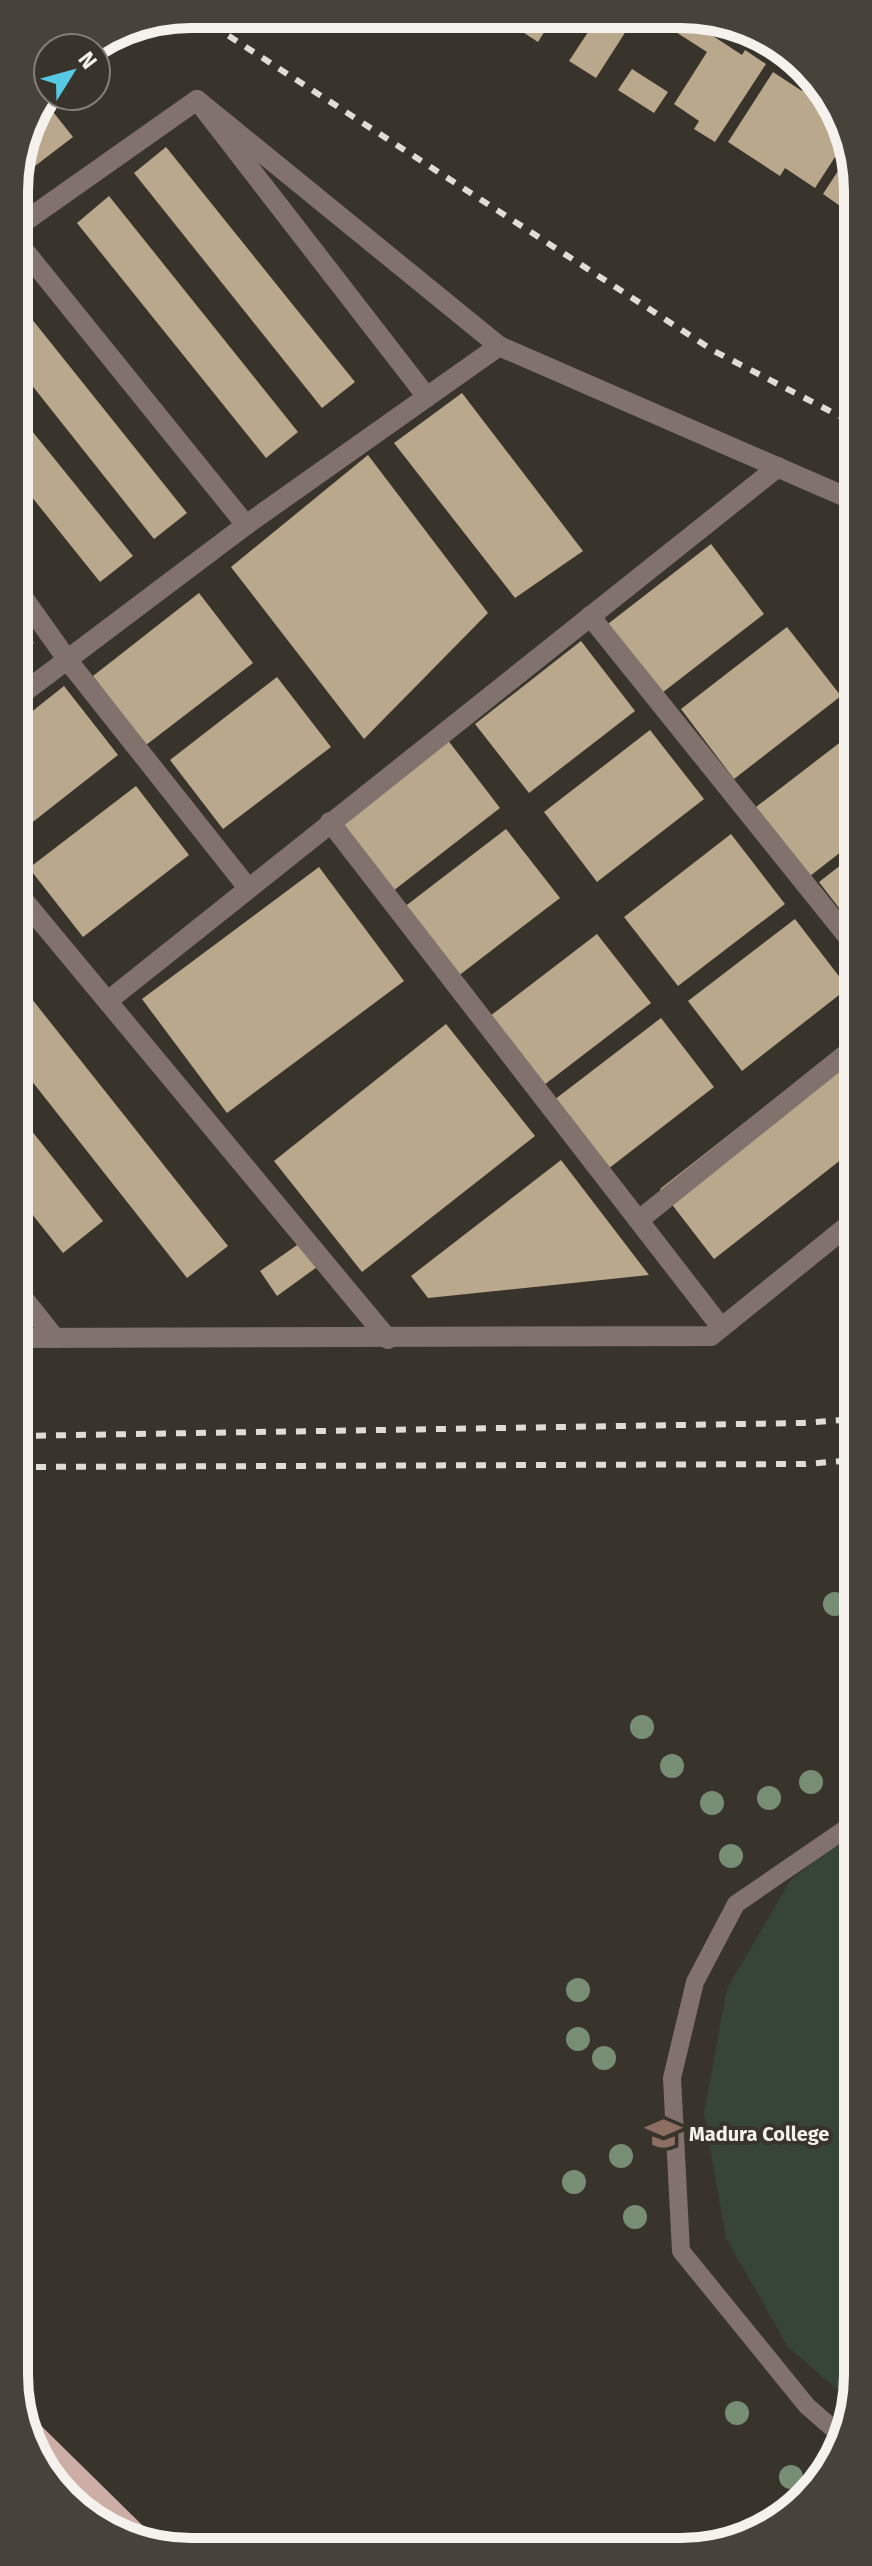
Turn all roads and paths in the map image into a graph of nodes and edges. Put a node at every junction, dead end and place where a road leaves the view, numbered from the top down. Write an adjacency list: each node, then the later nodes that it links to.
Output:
1 (197, 100): 2 (street); 4 (street); 5 (street)
2 (28, 219)
3 (28, 255): 8 (street)
4 (499, 346): 5 (street); 6 (street)
5 (427, 397): 8 (street)
6 (778, 467): 7 (street); 10 (street)
7 (844, 496)
8 (246, 525): 11 (street)
9 (28, 604): 11 (street)
10 (590, 616): 13 (street); 16 (street)
11 (69, 662): 12 (street); 14 (street)
12 (28, 690)
13 (330, 822): 14 (street); 19 (street)
14 (248, 888): 17 (street)
15 (28, 905): 17 (street)
16 (844, 932)
17 (109, 1000): 25 (street)
18 (844, 1056): 19 (street)
19 (639, 1220): 22 (street)
20 (844, 1229): 22 (street)
21 (28, 1304): 24 (street)
22 (721, 1327): 25 (street)
23 (28, 1338): 24 (street)
24 (55, 1338): 25 (street)
25 (388, 1339)
26 (844, 1830): 27 (lane)
27 (834, 2430)
28 (42, 2441): 29 (main road)
29 (127, 2524)

